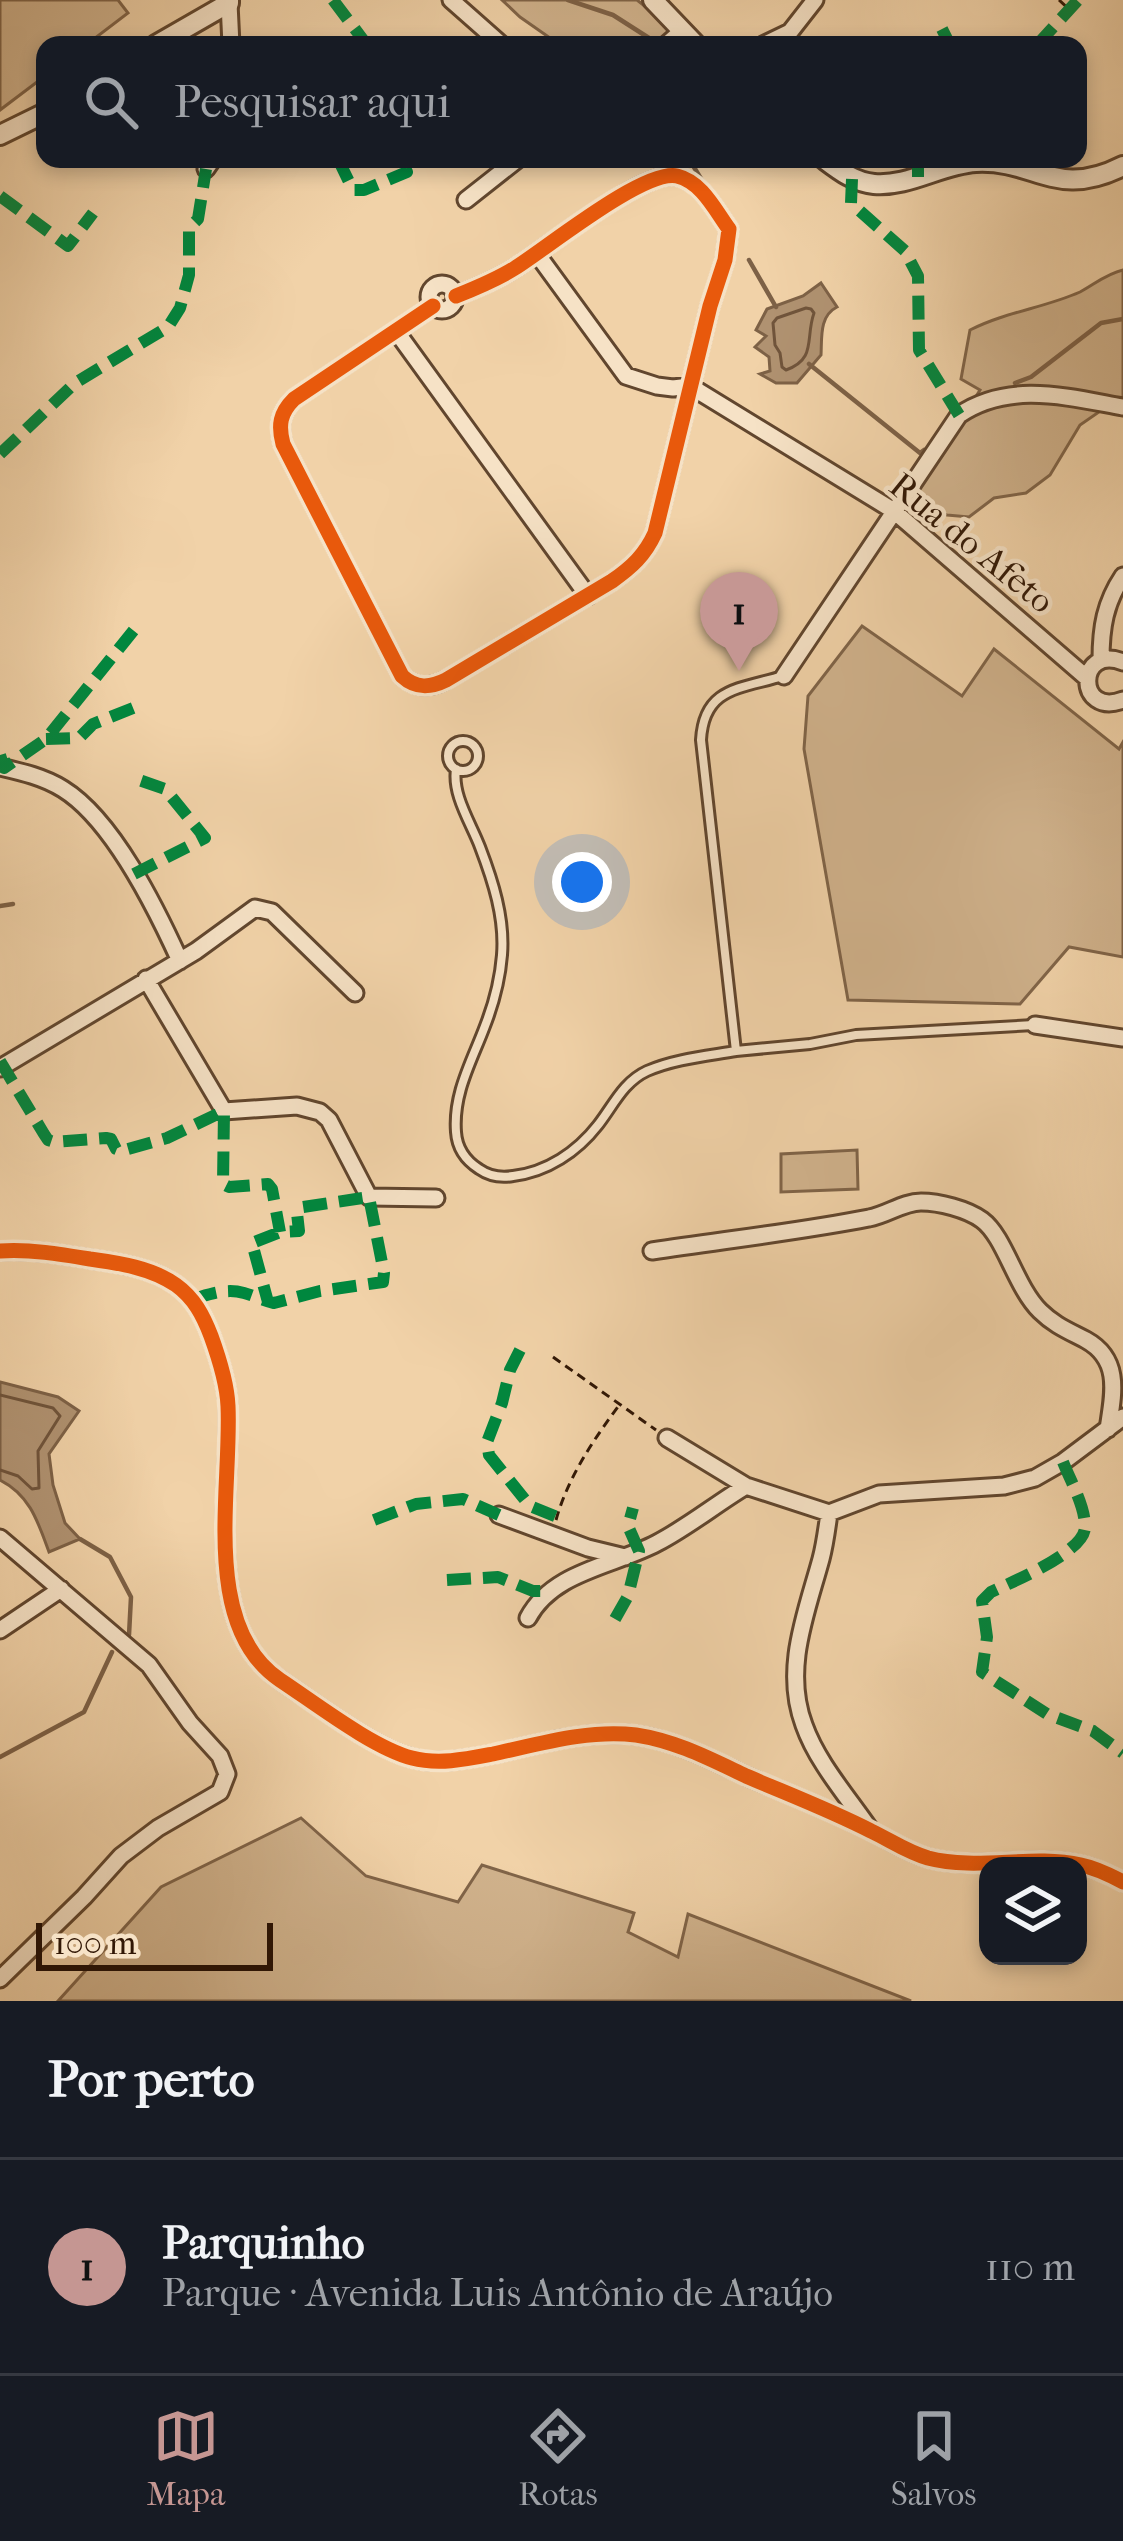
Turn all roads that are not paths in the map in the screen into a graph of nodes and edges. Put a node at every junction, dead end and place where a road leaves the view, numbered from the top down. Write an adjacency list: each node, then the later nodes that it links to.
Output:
1 (451, 0): 7 (street)
2 (653, 0): 8 (street)
3 (815, 0): 9 (street)
4 (229, 1): 5 (street); 6 (street)
5 (171, 36)
6 (231, 36)
7 (492, 36)
8 (687, 36)
9 (782, 36)
10 (36, 117): 11 (street)
11 (0, 135)
12 (1123, 166): 16 (street)
13 (508, 168): 17 (street)
14 (837, 168): 15 (street)
15 (951, 168)
16 (1018, 168)
17 (466, 200)
18 (537, 254): 19 (street); 20 (street); 20 (street)
19 (396, 331): 24 (street); 24 (street)
20 (690, 386): 22 (street, Rua do Afeto); 24 (street)
21 (1123, 406): 22 (street)
22 (894, 511): 27 (street); 28 (street, Rua do Afeto)
23 (1123, 576): 25 (street)
24 (588, 596)
25 (1101, 660): 26 (street); 28 (street)
26 (1123, 662)
27 (784, 676): 37 (lane)
28 (1087, 678): 29 (street, Rua do Afeto)
29 (1123, 700)
30 (0, 767): 32 (street)
31 (456, 770): 31 (lane); 37 (lane)
32 (180, 961): 33 (street); 34 (street)
33 (146, 980): 38 (street); 39 (street)
34 (355, 993)
35 (1035, 1025): 36 (street); 37 (lane)
36 (1123, 1038)
37 (736, 1051)
38 (0, 1068)
39 (436, 1198)
40 (0, 1250): 53 (street)
41 (652, 1251): 43 (street)
42 (1123, 1418): 43 (street)
43 (1108, 1429): 46 (street)
44 (667, 1438): 45 (street)
45 (746, 1486): 46 (street); 49 (street)
46 (829, 1513): 53 (street)
47 (499, 1515): 49 (street)
48 (0, 1538): 50 (street)
49 (625, 1557): 51 (street)
50 (61, 1589): 52 (street); 55 (street)
51 (528, 1618)
52 (0, 1630)
53 (871, 1831): 54 (street)
54 (1123, 1882)
55 (0, 1979)

